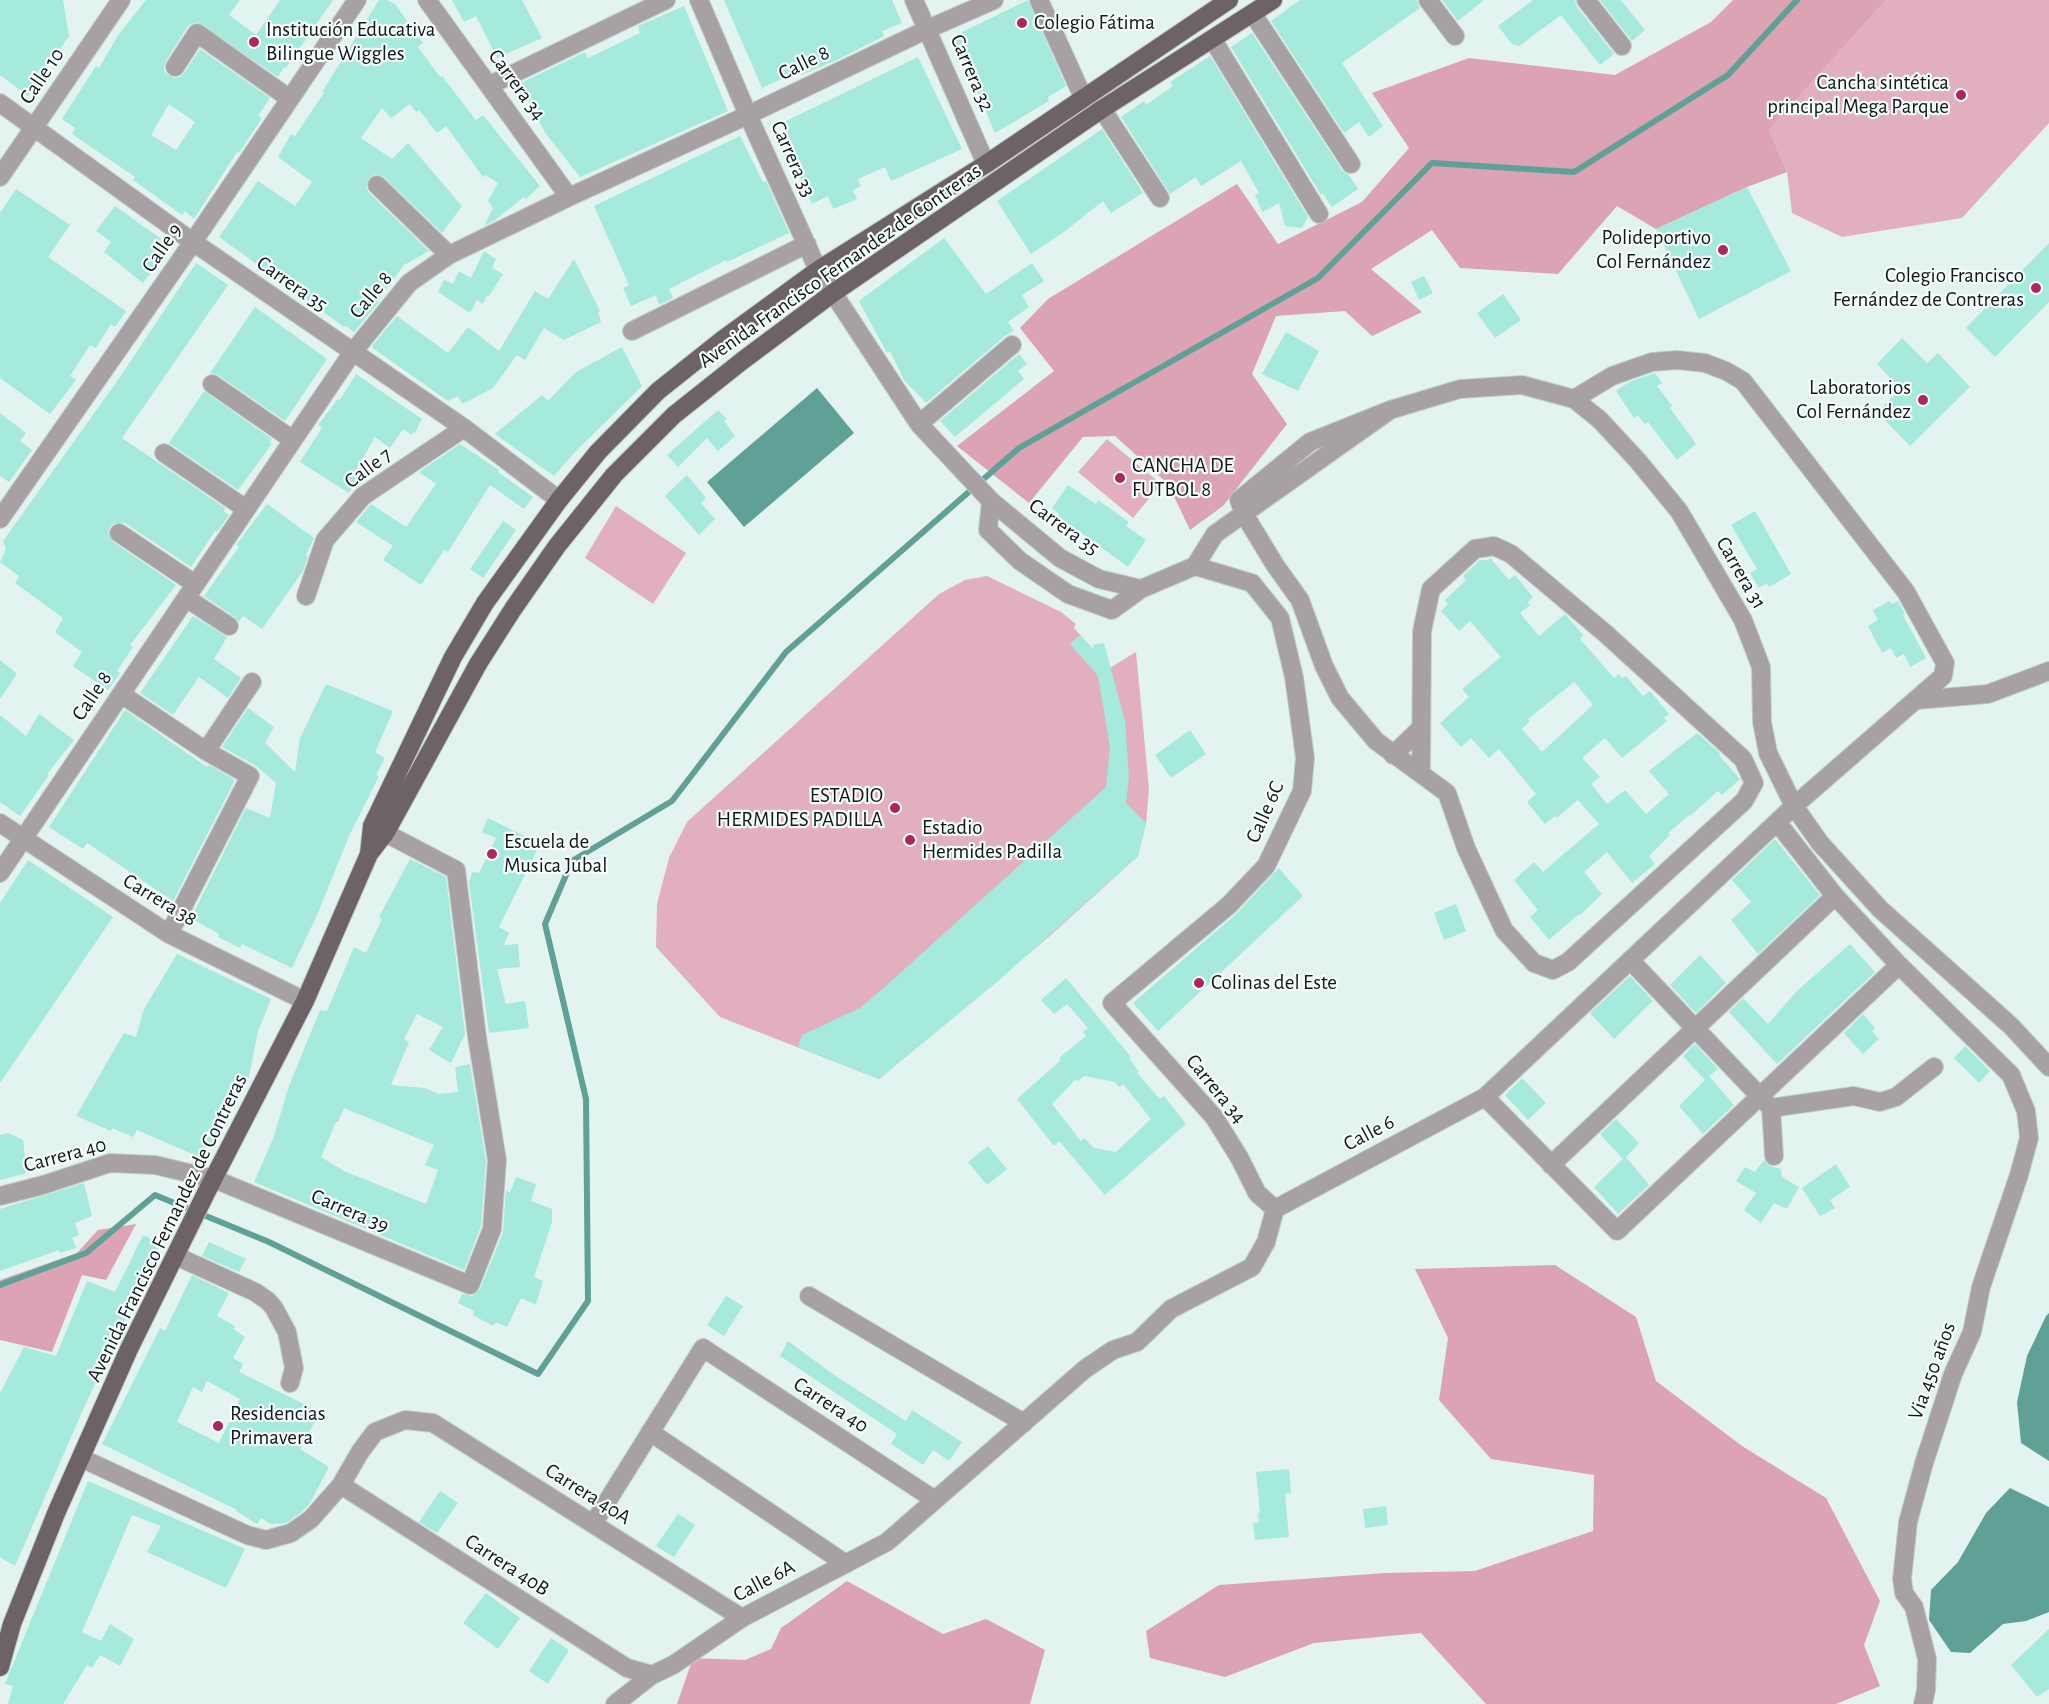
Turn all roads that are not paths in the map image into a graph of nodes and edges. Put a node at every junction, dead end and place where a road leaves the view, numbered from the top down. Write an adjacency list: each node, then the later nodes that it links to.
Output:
1 (121, 0): 25 (street, Calle 10)
2 (357, 0): 21 (street, Calle 9)
3 (427, 0): 19 (street, Carrera 34)
4 (666, 0): 19 (street)
5 (699, 0): 24 (street, Carrera 33)
6 (914, 0): 14 (street, Carrera 32)
7 (994, 0): 14 (street, Calle 8)
8 (1039, 0): 20 (street)
9 (1229, 0): 20 (main road, Avenida Francisco Fernandez de Contreras)
10 (1273, 0): 13 (main road, Avenida Francisco Fernandez de Contreras)
11 (1428, 0): 15 (street)
12 (1586, 0): 17 (street)
13 (1253, 14): 16 (main road, Avenida Francisco Fernandez de Contreras); 27 (street)
14 (928, 28): 24 (street, Calle 8); 26 (street, Carrera 32)
15 (1455, 36)
16 (1213, 40): 23 (main road, Avenida Francisco Fernandez de Contreras); 32 (street)
17 (1622, 46)
18 (175, 67): 21 (street)
19 (490, 85): 30 (street, Carrera 34)
20 (1083, 97): 26 (main road, Avenida Francisco Fernandez de Contreras)
21 (290, 99): 33 (street, Calle 9)
22 (0, 103): 25 (street, Carrera 35)
23 (1102, 109): 31 (street); 37 (main road, Avenida Francisco Fernandez de Contreras)
24 (748, 115): 30 (street, Calle 8); 34 (street, Carrera 33)
25 (34, 128): 28 (street, Calle 10); 33 (street, Carrera 35)
26 (986, 164): 36 (main road, Avenida Francisco Fernandez de Contreras)
27 (1351, 164)
28 (0, 177)
29 (377, 185): 35 (street)
30 (569, 197): 35 (street, Calle 8)
31 (1160, 198)
32 (1319, 214)
33 (193, 242): 40 (street, Carrera 35); 51 (street, Calle 9)
34 (807, 244): 36 (street, Carrera 33); 38 (street)
35 (449, 255): 40 (street, Calle 8)
36 (818, 270): 37 (street, Carrera 33); 48 (main road, Avenida Francisco Fernandez de Contreras)
37 (833, 293): 43 (street, Carrera 33); 71 (main road, Avenida Francisco Fernandez de Contreras)
38 (632, 331)
39 (1012, 345): 43 (street)
40 (352, 353): 44 (street, Carrera 35); 45 (street, Calle 8)
41 (212, 384): 45 (street)
42 (1574, 399): 50 (street); 63 (street, Calle 6); 68 (street, Carrera 31)
43 (918, 424): 47 (street, Carrera 35)
44 (464, 428): 48 (street, Carrera 35); 58 (street, Calle 7)
45 (294, 440): 49 (street, Calle 8)
46 (164, 453): 49 (street)
47 (986, 496): 56 (street, Carrera 35); 56 (street)
48 (559, 500): 71 (main road, Avenida Francisco Fernandez de Contreras)
49 (246, 509): 57 (street, Calle 8)
50 (1244, 514): 53 (street); 54 (street)
51 (0, 519)
52 (119, 533): 57 (street)
53 (1275, 565): 55 (street); 66 (street)
54 (1195, 566): 55 (street); 56 (street)
55 (1252, 584): 79 (street, Calle 6C)
56 (1141, 588)
57 (190, 591): 59 (street); 62 (street, Calle 8)
58 (306, 596)
59 (229, 626)
60 (2049, 670): 63 (street)
61 (252, 682): 65 (street)
62 (120, 694): 65 (street); 72 (street, Calle 8)
63 (1917, 700): 68 (street, Calle 6)
64 (1421, 728): 66 (street); 67 (street); 67 (street)
65 (206, 752): 75 (street)
66 (1392, 755): 67 (street)
67 (1421, 773)
68 (1794, 806): 69 (street, Calle 6); 82 (street, Carrera 31)
69 (1777, 822): 74 (street, Via 450 años); 76 (street, Calle 6)
70 (0, 823): 72 (street, Carrera 38)
71 (379, 829): 78 (main road, Avenida Francisco Fernandez de Contreras); 87 (street, Carrera 39)
72 (23, 839): 73 (street, Calle 8); 75 (street, Carrera 38)
73 (0, 873)
74 (1835, 896): 77 (street, Via 450 años); 80 (street)
75 (169, 934): 78 (street, Carrera 38)
76 (1630, 960): 80 (street); 83 (street, Calle 6)
77 (1899, 964): 84 (street); 105 (street, Via 450 años)
78 (305, 1001): 87 (main road, Avenida Francisco Fernandez de Contreras)
79 (1112, 1003): 89 (street, Carrera 34)
80 (1694, 1028): 84 (street); 86 (street)
81 (1934, 1067): 84 (street)
82 (2049, 1067)
83 (1485, 1097): 86 (street); 89 (street, Calle 6)
84 (1765, 1102): 85 (street); 86 (street)
85 (1773, 1156)
86 (1551, 1165)
87 (210, 1186): 88 (street, Carrera 40); 90 (main road, Avenida Francisco Fernandez de Contreras)
88 (0, 1196)
89 (1275, 1209): 93 (street, Calle 6A)
90 (176, 1256): 92 (street); 95 (main road, Avenida Francisco Fernandez de Contreras)
91 (809, 1296): 93 (street)
92 (290, 1383)
93 (1023, 1423): 97 (street, Calle 6A)
94 (650, 1432): 97 (street, Carrera 40); 98 (street); 99 (street)
95 (81, 1458): 96 (street); 101 (main road, Avenida Francisco Fernandez de Contreras)
96 (341, 1485): 98 (street, Carrera 40A); 103 (street, Carrera 40B)
97 (935, 1500): 99 (street, Calle 6A)
98 (592, 1524): 100 (street, Carrera 40A)
99 (846, 1564): 100 (street, Calle 6A)
100 (742, 1618): 103 (street, Calle 6A)
101 (6, 1628): 102 (main road, Avenida Francisco Fernandez de Contreras)
102 (0, 1667)
103 (652, 1676): 104 (street, Calle 6A)
104 (615, 1704)
105 (1923, 1704)

